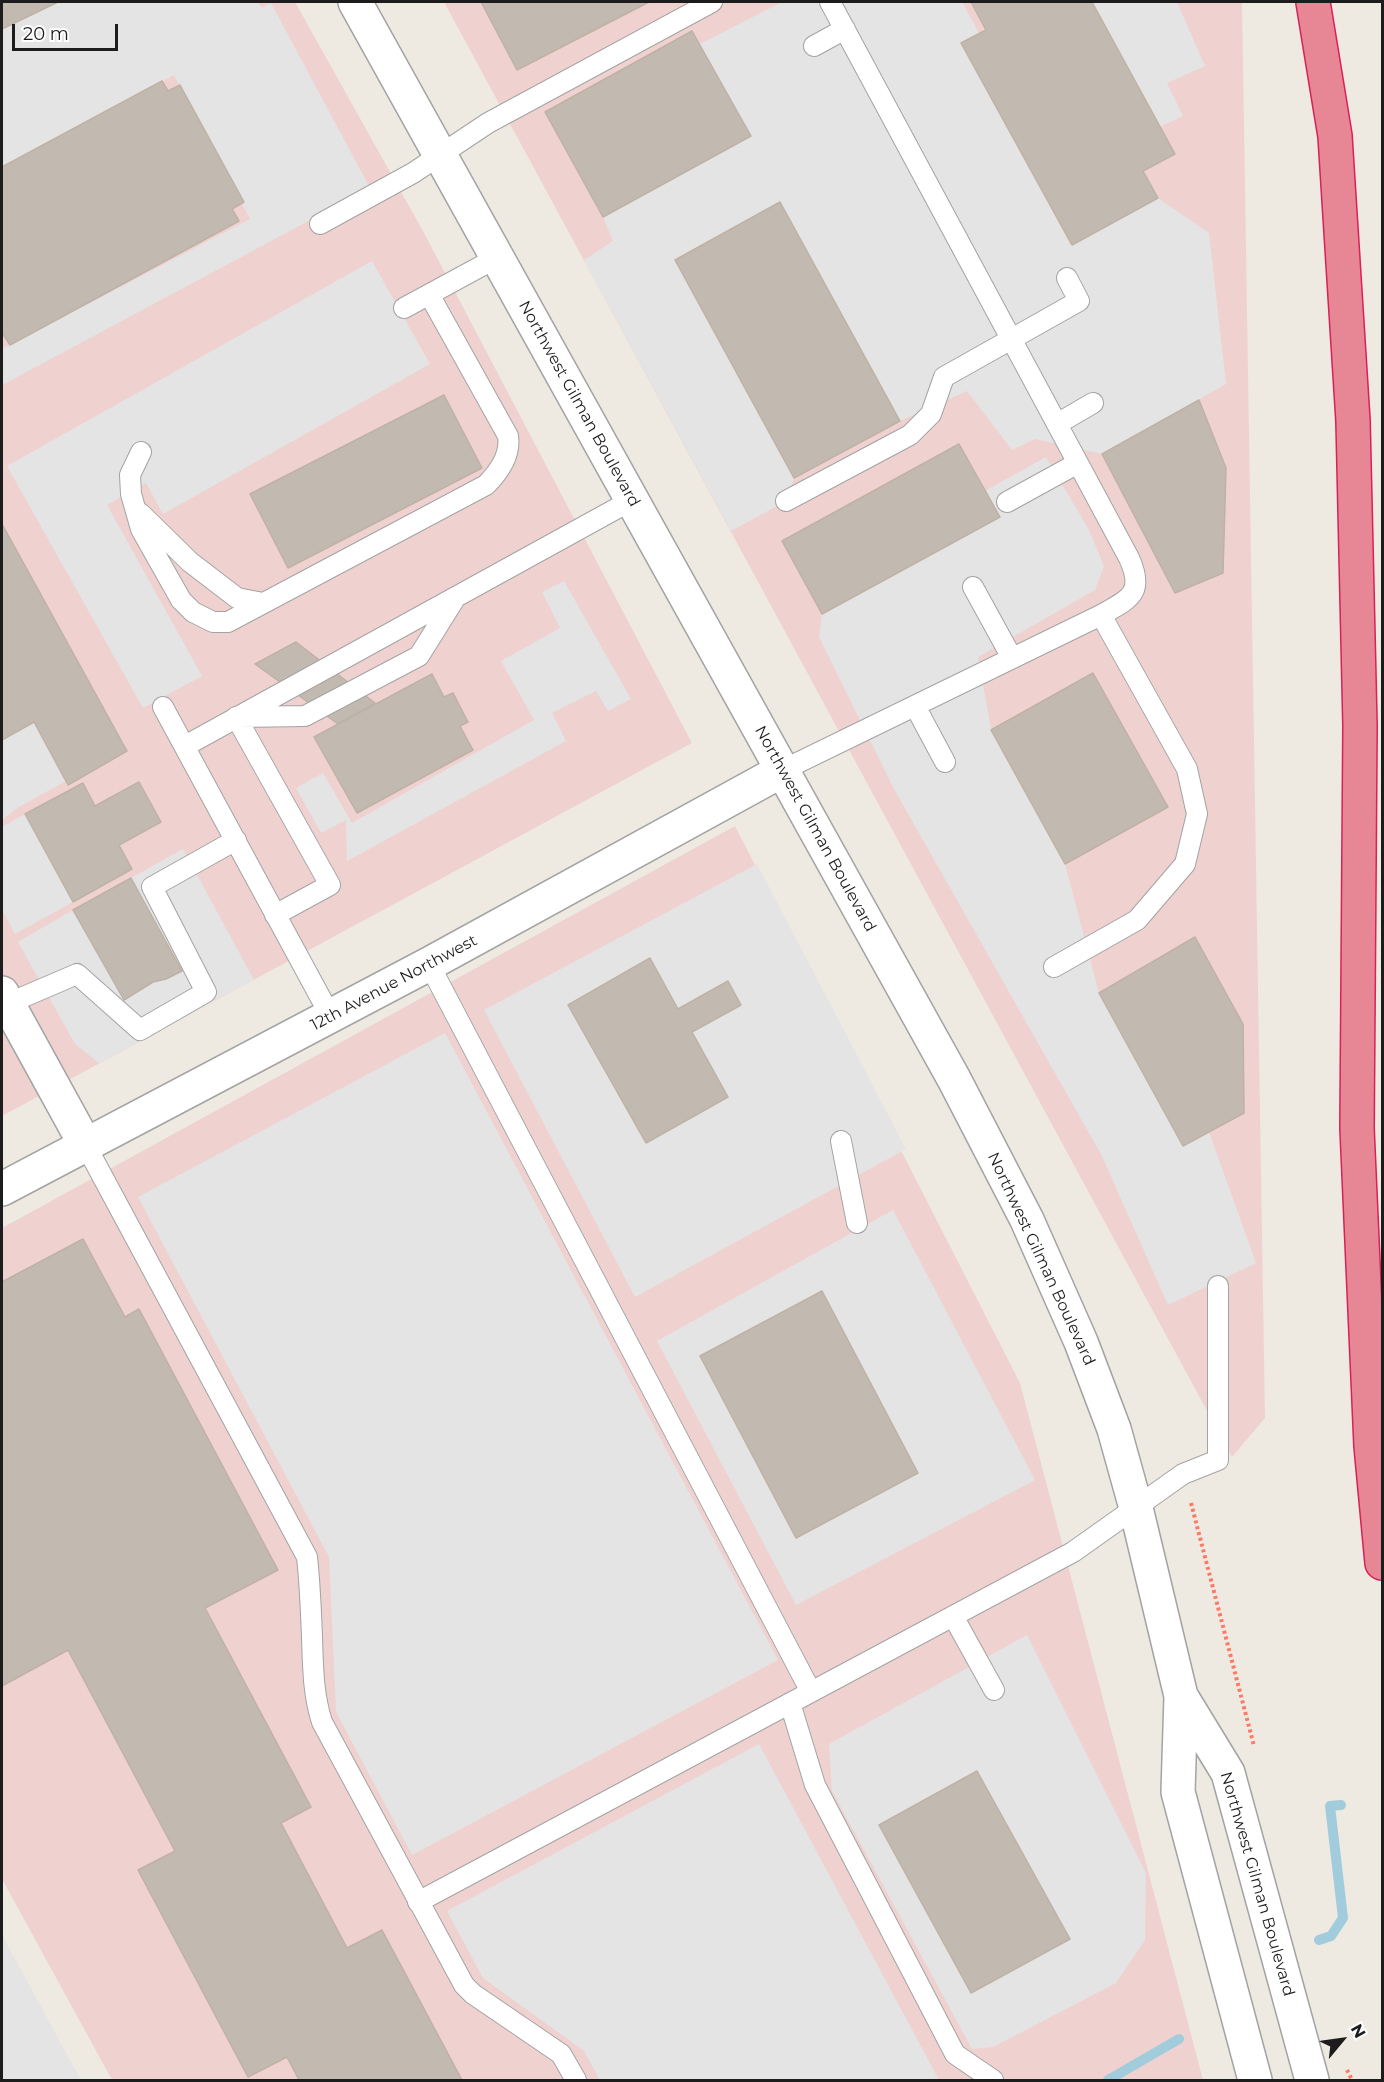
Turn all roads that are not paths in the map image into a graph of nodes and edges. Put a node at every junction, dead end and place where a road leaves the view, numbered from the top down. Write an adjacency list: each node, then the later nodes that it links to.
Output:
1 (356, 2): 7 (street, Northwest Gilman Boulevard)
2 (712, 2): 7 (lane)
3 (830, 2): 5 (lane)
4 (1313, 2): 45 (highway)
5 (844, 29): 6 (lane); 13 (lane)
6 (814, 46)
7 (441, 155): 8 (lane); 9 (street, Northwest Gilman Boulevard)
8 (320, 224)
9 (498, 258): 11 (lane); 18 (street, Northwest Gilman Boulevard)
10 (1067, 279): 13 (lane)
11 (430, 296): 12 (lane); 24 (lane)
12 (404, 308)
13 (1011, 339): 15 (lane); 19 (lane)
14 (1093, 403): 15 (lane)
15 (1057, 424): 17 (lane)
16 (141, 452): 21 (lane)
17 (1078, 463): 20 (lane); 25 (lane)
18 (632, 500): 23 (lane); 32 (street, Northwest Gilman Boulevard)
19 (786, 501)
20 (1007, 502)
21 (136, 509): 24 (lane); 24 (lane)
22 (973, 587): 26 (lane)
23 (456, 598): 29 (lane); 29 (lane)
24 (263, 603)
25 (1101, 615): 26 (lane); 36 (lane)
26 (1012, 658): 27 (lane)
27 (915, 706): 31 (lane); 32 (lane)
28 (163, 707): 30 (lane)
29 (236, 717): 30 (lane); 34 (lane)
30 (185, 746): 33 (lane)
31 (945, 762)
32 (783, 770): 35 (street, 12th Avenue Northwest); 44 (street, Northwest Gilman Boulevard)
33 (236, 840): 34 (lane); 37 (lane)
34 (275, 915): 38 (lane)
35 (429, 964): 38 (street, 12th Avenue Northwest); 48 (lane)
36 (1054, 967)
37 (4, 998): 40 (street)
38 (331, 1017): 40 (street, 12th Avenue Northwest)
39 (841, 1141): 42 (lane)
40 (85, 1144): 41 (street, 12th Avenue Northwest); 51 (lane)
41 (2, 1189)
42 (857, 1223)
43 (1218, 1286): 44 (lane)
44 (1136, 1508): 46 (lane); 49 (street, Northwest Gilman Boulevard)
45 (1383, 1563)
46 (953, 1616): 47 (lane); 48 (lane)
47 (994, 1690)
48 (811, 1692): 50 (lane)
49 (1181, 1696): 54 (street, Northwest Gilman Boulevard); 55 (street, Northwest Gilman Boulevard)
50 (790, 1703): 51 (lane); 53 (lane)
51 (418, 1902): 52 (lane)
52 (576, 2080)
53 (993, 2080)
54 (1256, 2080)
55 (1312, 2080)

